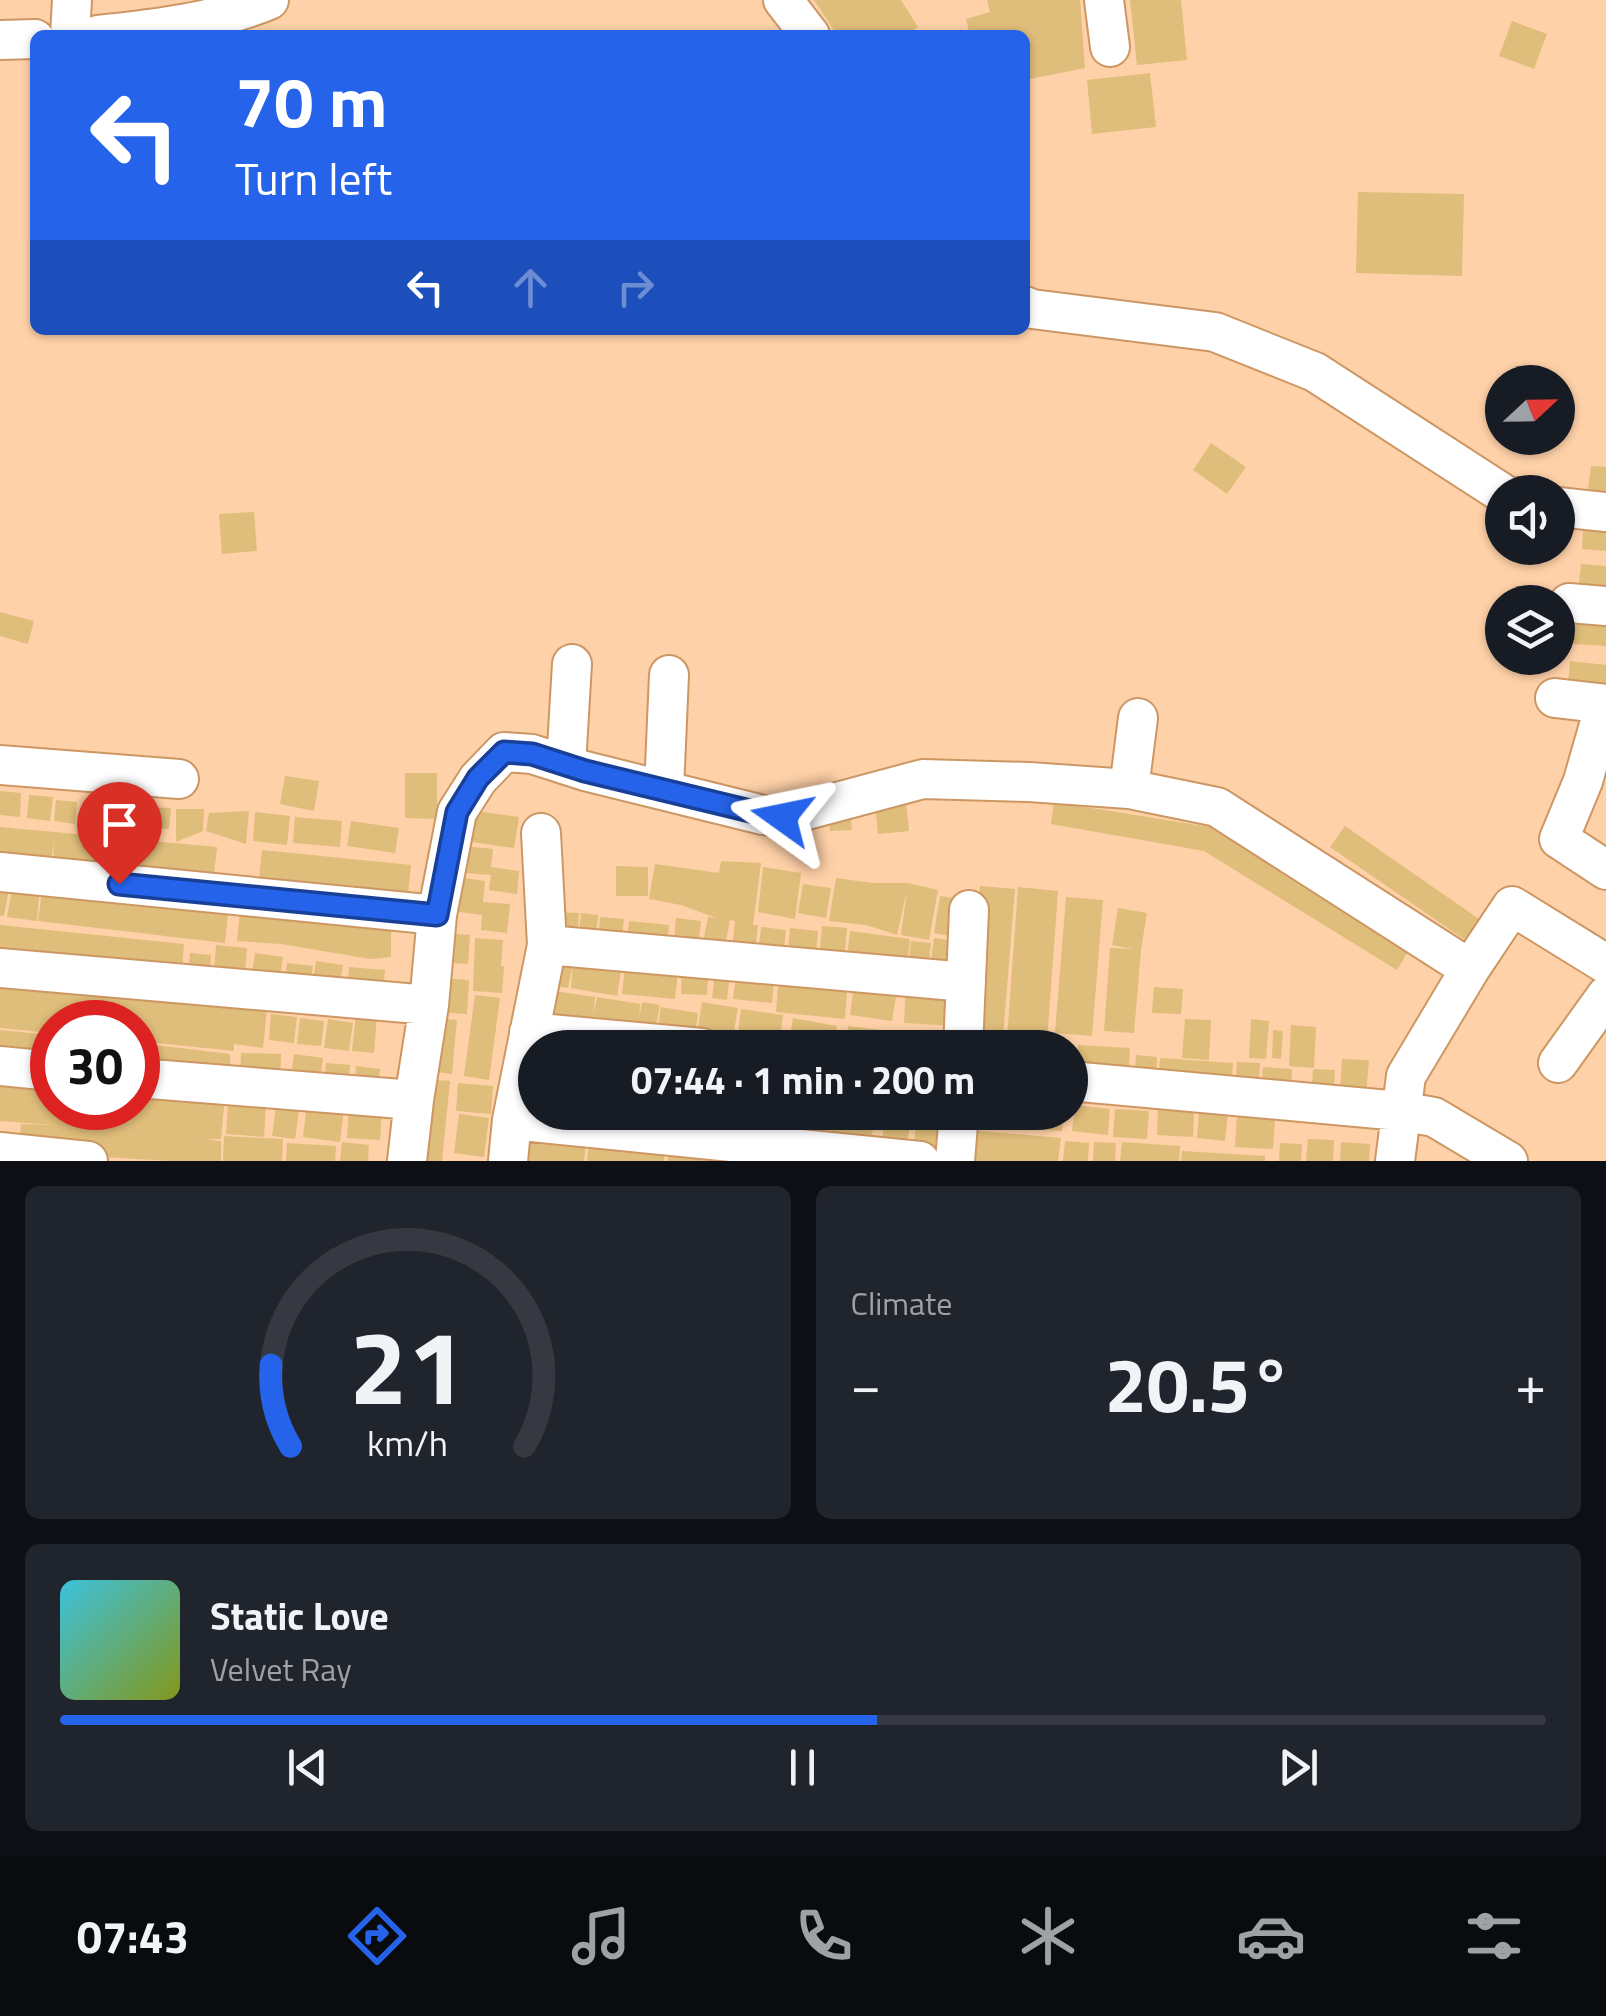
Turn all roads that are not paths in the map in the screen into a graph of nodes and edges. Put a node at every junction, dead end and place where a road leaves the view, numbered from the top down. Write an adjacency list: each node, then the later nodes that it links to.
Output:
1 (72, 0): 5 (street)
2 (269, 0): 6 (street)
3 (782, 0): 7 (street)
4 (1104, 0): 10 (street)
5 (70, 30)
6 (143, 30)
7 (806, 30)
8 (30, 39): 9 (street)
9 (0, 40)
10 (1110, 46)
11 (1030, 308): 12 (street)
12 (1485, 482)
13 (1575, 509): 14 (street)
14 (1606, 512)
15 (1575, 604): 16 (street)
16 (1606, 606)
17 (572, 664): 23 (street)
18 (669, 675): 26 (street)
19 (1555, 698): 20 (street)
20 (1606, 704): 28 (street)
21 (1138, 718): 25 (street)
22 (0, 765): 24 (street)
23 (566, 765): 26 (street); 31 (street)
24 (179, 779)
25 (1128, 789): 26 (street); 35 (street)
26 (664, 790)
27 (541, 833): 32 (street)
28 (1606, 870)
29 (0, 872): 31 (street)
30 (969, 910): 36 (street)
31 (437, 915): 38 (street)
32 (547, 944): 36 (street); 39 (street)
33 (1606, 964): 35 (street)
34 (0, 968): 38 (street)
35 (1470, 969): 48 (street)
36 (966, 982): 40 (street)
37 (1606, 996): 41 (street)
38 (429, 1005): 47 (street)
39 (528, 1030)
40 (964, 1030)
41 (1558, 1063)
42 (0, 1066): 43 (street)
43 (30, 1069)
44 (160, 1080): 47 (street)
45 (1088, 1082): 48 (street)
46 (518, 1087): 49 (street)
47 (414, 1100): 53 (street)
48 (1400, 1111): 57 (street); 58 (street)
49 (512, 1120): 54 (street); 55 (street)
50 (958, 1130): 56 (street)
51 (0, 1152): 52 (street)
52 (88, 1161)
53 (407, 1161)
54 (508, 1161)
55 (920, 1161)
56 (955, 1161)
57 (1395, 1161)
58 (1508, 1161)

